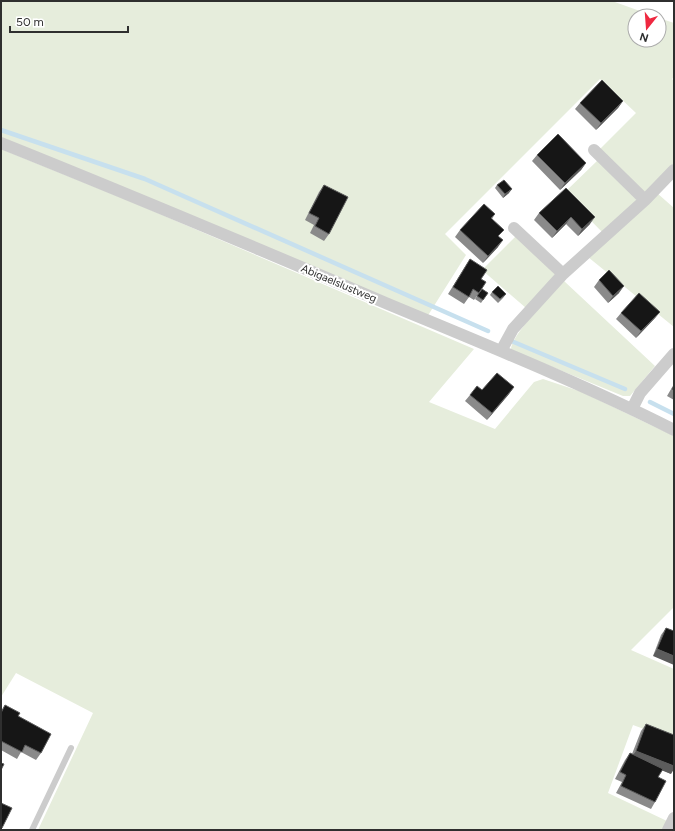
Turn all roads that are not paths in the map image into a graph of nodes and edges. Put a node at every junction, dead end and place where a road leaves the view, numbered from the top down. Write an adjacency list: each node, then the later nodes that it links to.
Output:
1 (1, 143): 7 (street, Abigaelslustweg)
2 (594, 150): 4 (street)
3 (674, 170): 4 (street)
4 (645, 200): 6 (street)
5 (514, 228): 6 (street)
6 (563, 274): 7 (street)
7 (501, 351): 9 (street, Abigaelslustweg)
8 (674, 354): 9 (street)
9 (632, 409): 10 (street, Abigaelslustweg)
10 (674, 430)
11 (70, 748): 13 (lane)
12 (674, 818): 14 (street)
13 (32, 830)
14 (668, 830)

